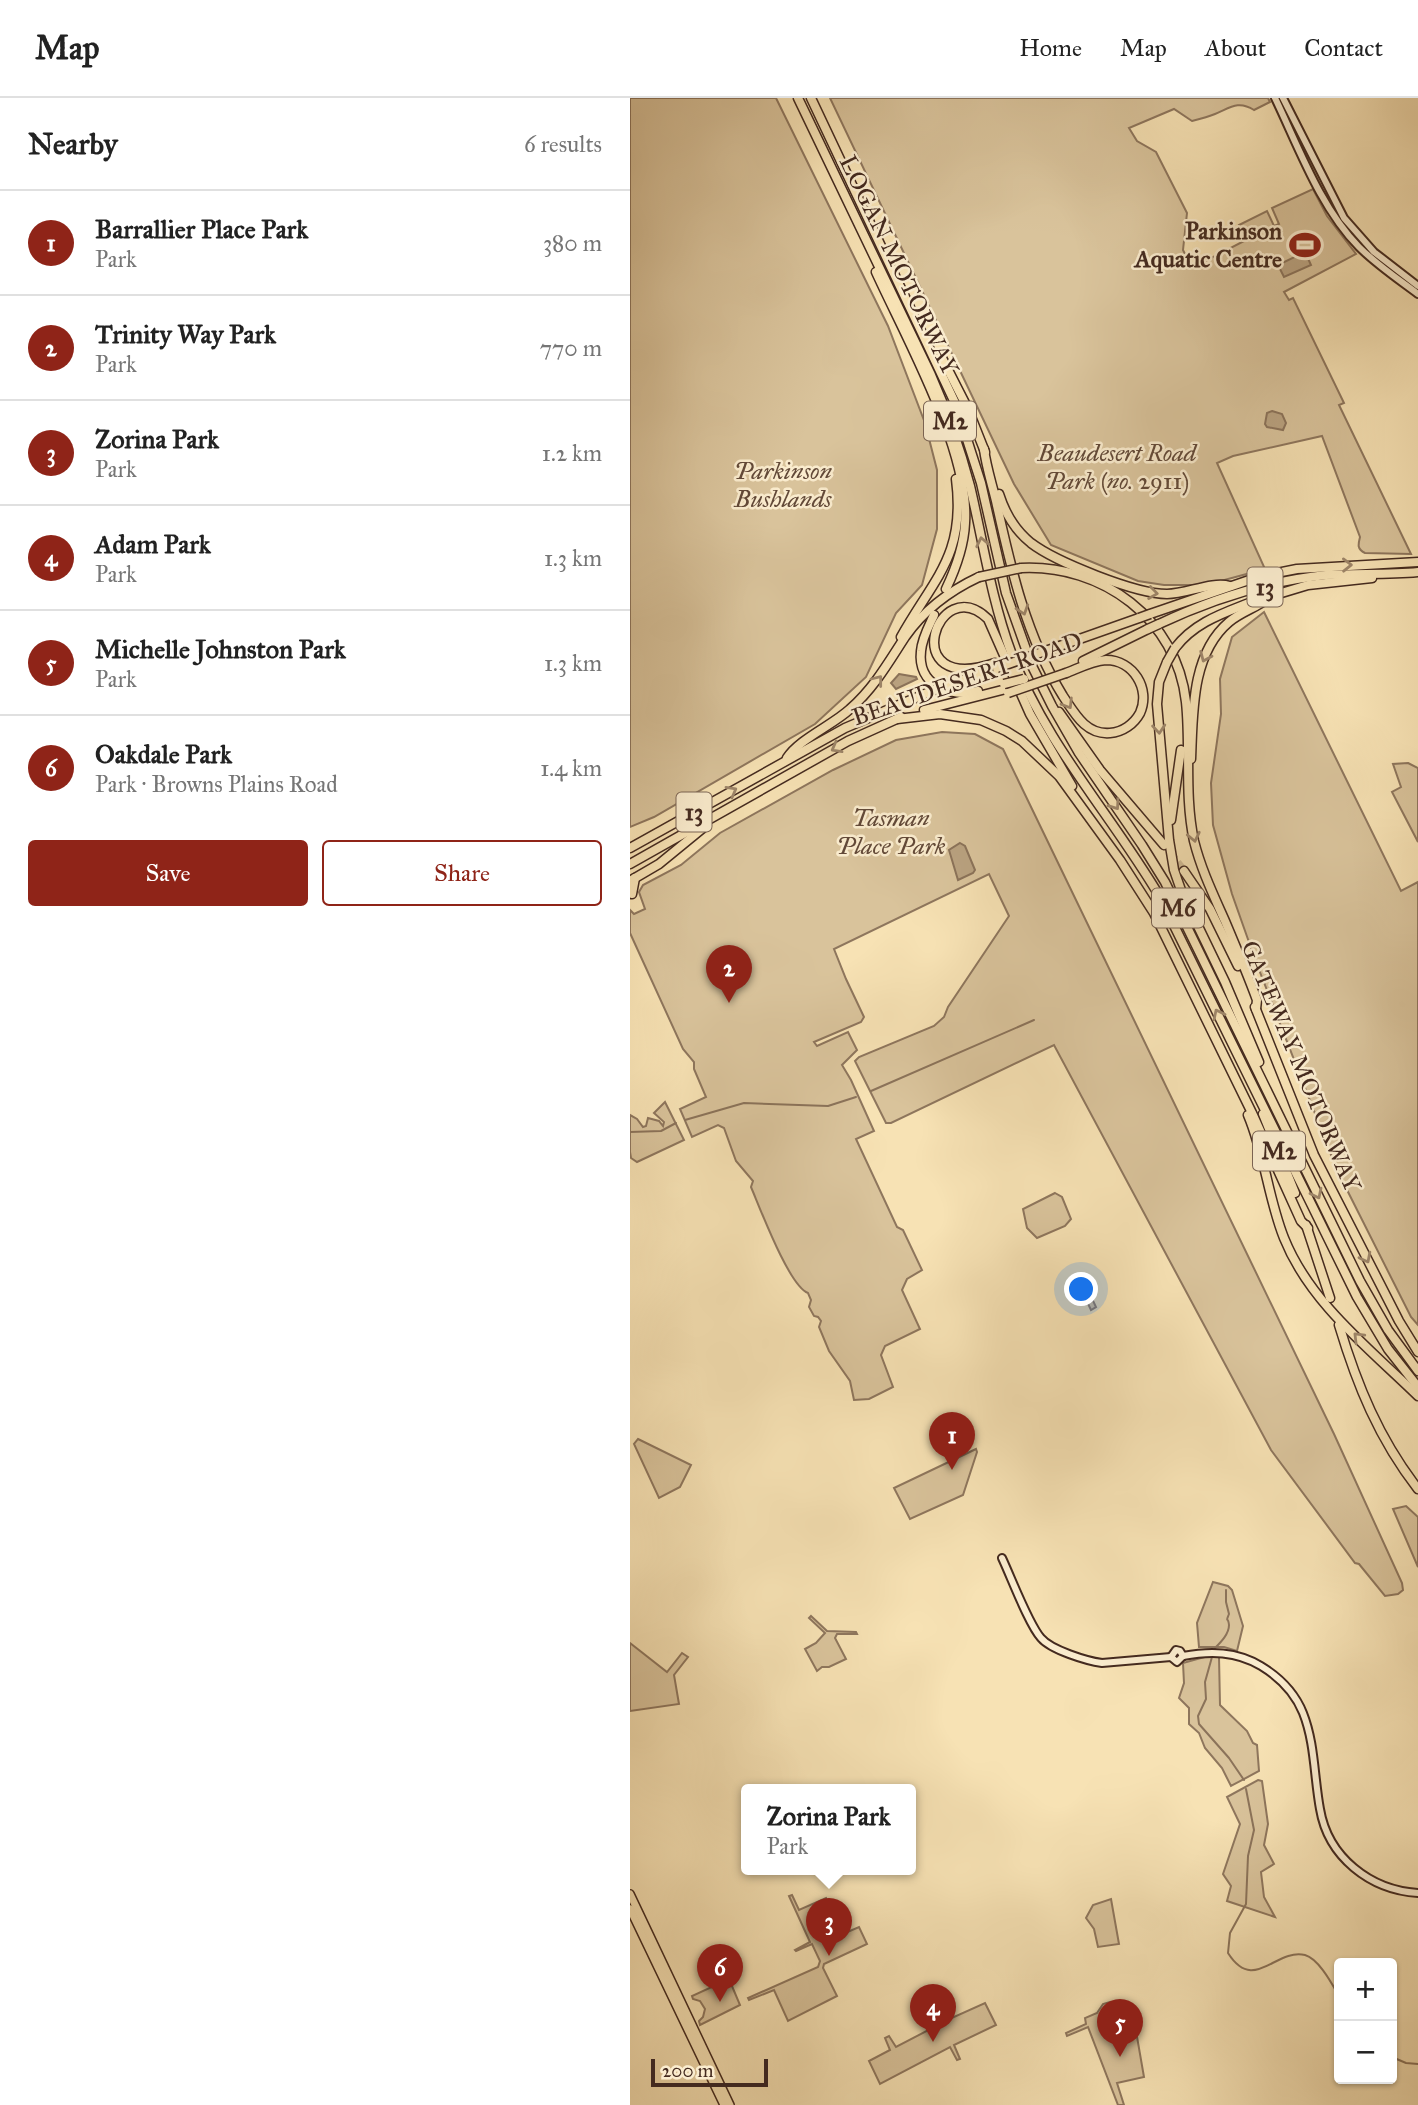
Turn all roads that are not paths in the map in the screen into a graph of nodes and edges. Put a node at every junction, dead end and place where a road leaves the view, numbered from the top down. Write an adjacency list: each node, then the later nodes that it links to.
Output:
1 (797, 98): 6 (highway, LOGAN MOTORWAY / M2)
2 (811, 98): 9 (highway, LOGAN MOTORWAY / M2)
3 (1275, 98): 5 (street)
4 (1283, 98): 5 (street)
5 (1317, 177): 7 (street); 8 (street)
6 (858, 224): 10 (highway); 38 (highway, LOGAN MOTORWAY / M2, one-way to 6)
7 (1418, 286)
8 (1418, 293)
9 (927, 341): 11 (highway); 23 (highway, LOGAN MOTORWAY / M2)
10 (952, 449): 16 (highway); 19 (highway)
11 (984, 449): 15 (highway, one-way to 15); 21 (highway, one-way to 21)
12 (1418, 562): 15 (highway, BEAUDESERT ROAD / 13, one-way to 12)
13 (1418, 572): 14 (highway, BEAUDESERT ROAD / 13)
14 (1377, 574): 17 (highway); 21 (highway, BEAUDESERT ROAD / 13, bridge)
15 (1230, 586): 20 (highway, BEAUDESERT ROAD / 13, bridge)
16 (946, 589)
17 (1270, 596): 28 (highway, one-way to 28); 30 (highway, one-way to 30, bridge)
18 (934, 615): 22 (highway)
19 (892, 659): 25 (highway, bridge); 26 (highway, one-way to 19)
20 (996, 665): 26 (highway, BEAUDESERT ROAD / 13, bridge); 27 (highway)
21 (1065, 671): 22 (highway, bridge); 22 (highway, BEAUDESERT ROAD / 13, bridge)
22 (1004, 689): 24 (highway, BEAUDESERT ROAD / 13)
23 (1052, 706): 30 (highway, M2); 39 (highway, LOGAN MOTORWAY / M6, one-way to 39)
24 (897, 719): 27 (highway); 29 (highway, BEAUDESERT ROAD / 13, one-way to 29)
25 (1186, 728): 28 (highway); 30 (highway)
26 (786, 761): 31 (highway, BEAUDESERT ROAD / 13, one-way to 26)
27 (1082, 808): 37 (highway)
28 (1189, 814): 36 (highway, one-way to 36)
29 (709, 820): 32 (highway, BEAUDESERT ROAD / 13); 34 (highway)
30 (1166, 843): 39 (highway)
31 (630, 848)
32 (630, 864)
33 (1184, 871): 36 (highway, GATEWAY MOTORWAY / M2)
34 (633, 879): 35 (highway)
35 (632, 894)
36 (1256, 1009): 43 (highway, GATEWAY MOTORWAY / M2, one-way to 43)
37 (1227, 1064): 40 (highway); 46 (highway, one-way to 37)
38 (1247, 1076): 40 (highway, M2); 45 (highway, LOGAN MOTORWAY)
39 (1283, 1123): 44 (highway, LOGAN MOTORWAY / M6, one-way to 44)
40 (1308, 1228): 41 (highway, M2)
41 (1330, 1298)
42 (1339, 1325): 47 (highway)
43 (1418, 1352)
44 (1418, 1371)
45 (1418, 1387)
46 (1418, 1396)
47 (1418, 1489)
48 (1002, 1558): 49 (street)
49 (1418, 1893)
50 (630, 1894): 53 (main road)
51 (630, 1909): 52 (main road)
52 (723, 2105)
53 (730, 2105)

